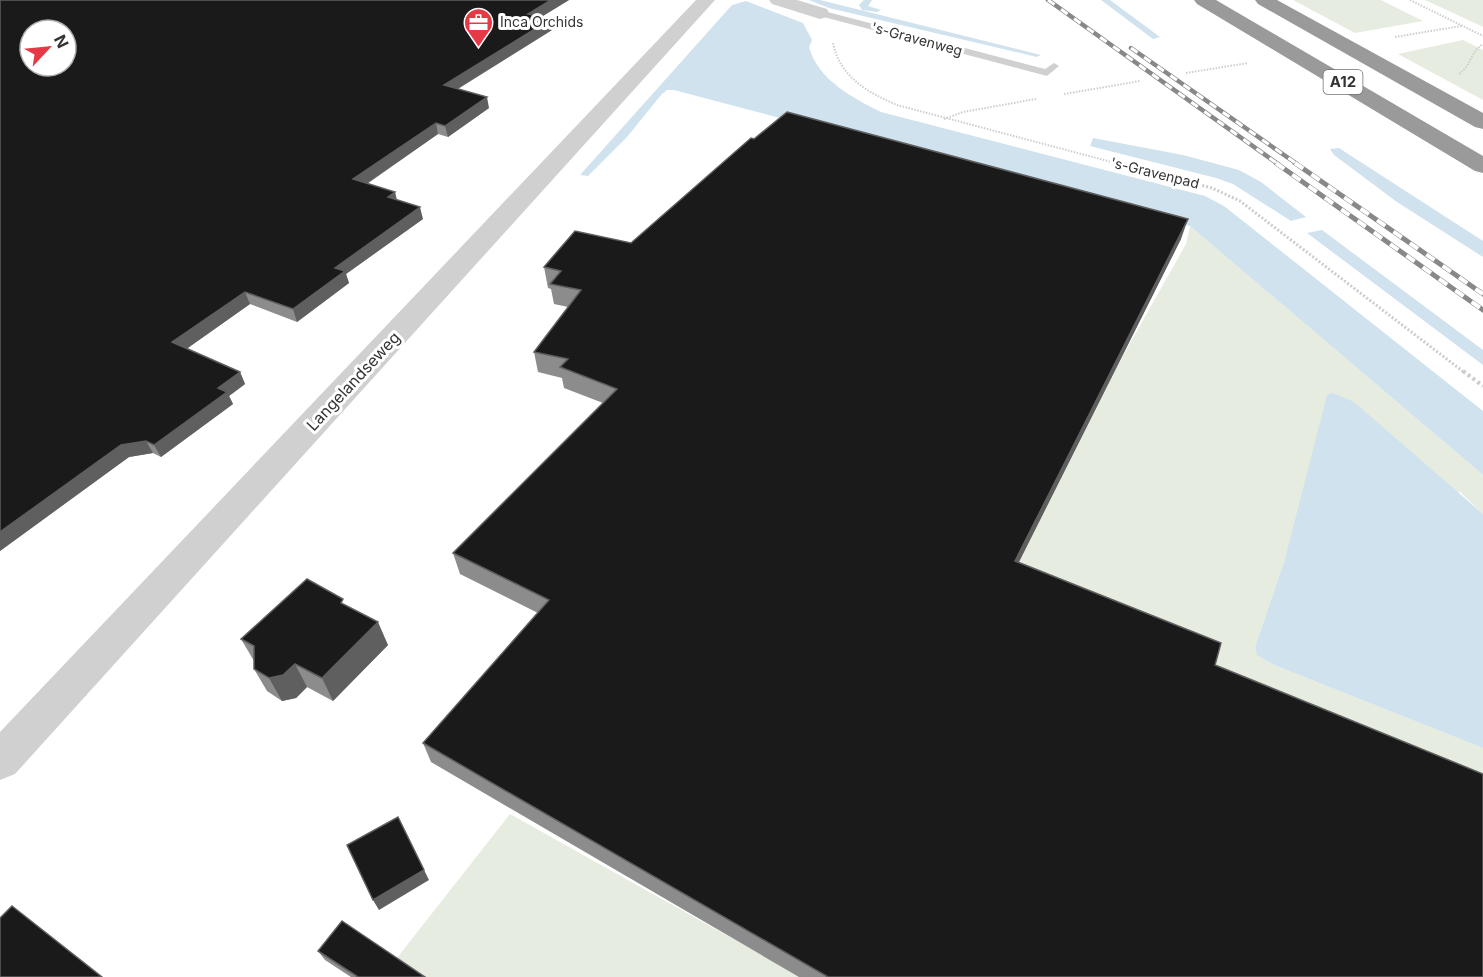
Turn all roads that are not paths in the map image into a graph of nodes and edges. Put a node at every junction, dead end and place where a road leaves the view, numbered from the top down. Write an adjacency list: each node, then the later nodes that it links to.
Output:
1 (706, 0): 9 (street, Langelandseweg)
2 (778, 0): 5 (street, 's-Gravenweg)
3 (1203, 0): 8 (highway, A12)
4 (1264, 0): 7 (highway, A12)
5 (820, 13): 6 (lane, 's-Gravenweg)
6 (1054, 66)
7 (1483, 122)
8 (1483, 166)
9 (0, 761)

